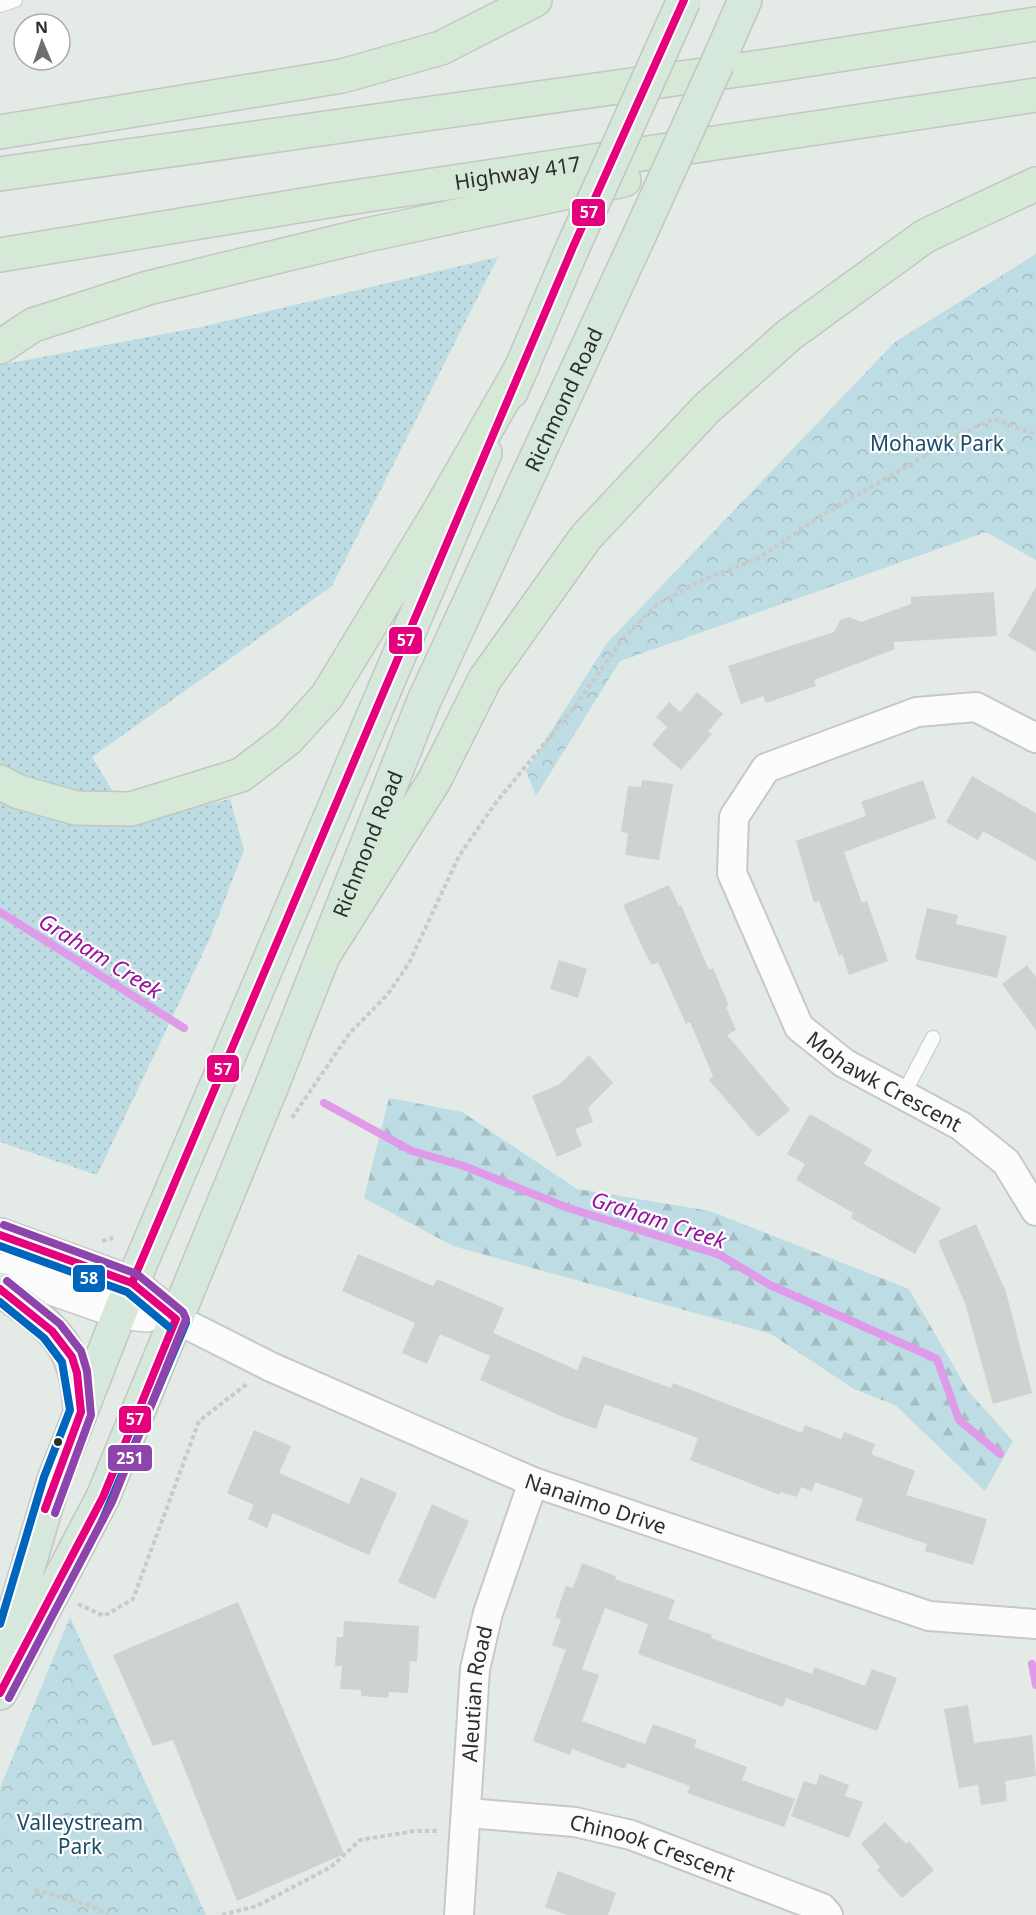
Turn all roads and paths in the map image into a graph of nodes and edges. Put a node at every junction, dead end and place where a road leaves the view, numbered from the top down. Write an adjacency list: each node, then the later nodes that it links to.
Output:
1 (15, 0): 5 (lane)
2 (535, 0): 9 (highway)
3 (684, 0): 14 (main road, Richmond Road, bridge)
4 (745, 0): 18 (main road, Richmond Road, bridge)
5 (0, 5)
6 (1036, 24): 10 (highway)
7 (1036, 95): 8 (highway, Highway 417)
8 (978, 104): 12 (highway, Highway 417); 13 (highway)
9 (0, 132)
10 (0, 174)
11 (1036, 184): 18 (highway)
12 (0, 255)
13 (0, 347)
14 (523, 365): 17 (highway); 26 (main road, Richmond Road)
15 (1036, 434): 21 (path)
16 (1036, 738): 20 (street, Mohawk Crescent)
17 (0, 782)
18 (323, 956): 27 (main road, Richmond Road)
19 (933, 1038): 20 (lane)
20 (903, 1095): 22 (street, Mohawk Crescent)
21 (290, 1121)
22 (1036, 1211)
23 (0, 1235): 26 (main road)
24 (0, 1270): 26 (main road)
25 (0, 1289): 29 (main road)
26 (126, 1297): 27 (main road); 29 (main road, Richmond Road)
27 (176, 1318): 28 (street, Nanaimo Drive); 31 (main road, Richmond Road)
28 (271, 1367): 30 (street, Nanaimo Drive); 31 (path)
29 (81, 1412): 33 (main road, Richmond Road)
30 (533, 1482): 32 (street, Nanaimo Drive); 35 (street, Aleutian Road)
31 (52, 1593): 34 (main road, Richmond Road)
32 (1036, 1624)
33 (0, 1661)
34 (0, 1693)
35 (466, 1822): 38 (path); 39 (street, Aleutian Road); 40 (street, Chinook Crescent)
36 (34, 1890): 37 (path)
37 (108, 1915)
38 (222, 1915)
39 (459, 1915)
40 (828, 1915)

